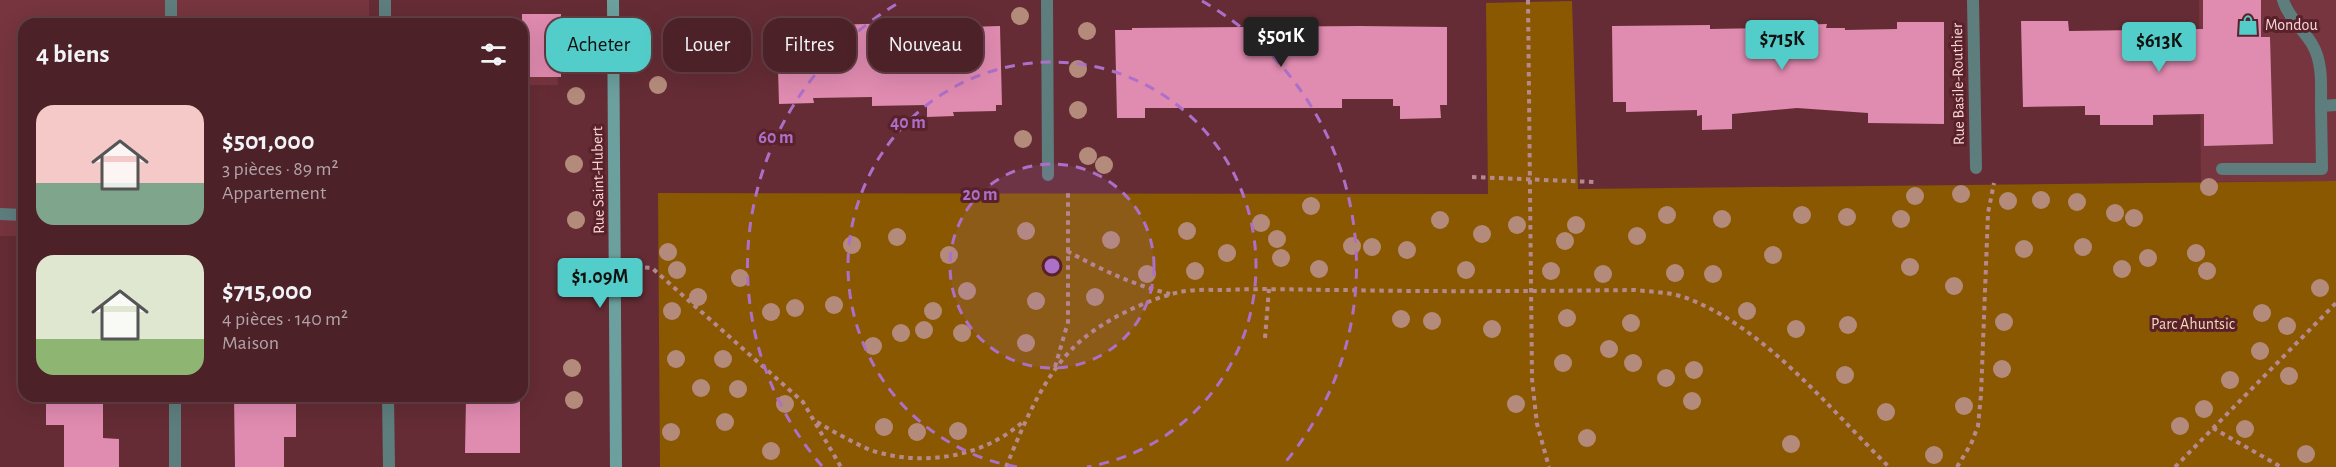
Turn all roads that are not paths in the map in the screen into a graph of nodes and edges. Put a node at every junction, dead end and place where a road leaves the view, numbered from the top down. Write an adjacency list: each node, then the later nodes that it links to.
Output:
1 (171, 0): 7 (street)
2 (385, 0): 8 (street)
3 (613, 0): 20 (main road, Rue Saint-Hubert)
4 (1047, 0): 13 (street)
5 (1973, 0): 11 (street, Rue Basile-Routhier)
6 (2283, 0): 10 (street)
7 (171, 18)
8 (386, 18)
9 (2336, 105): 10 (street)
10 (2321, 106): 12 (street)
11 (1976, 168)
12 (2222, 169)
13 (1048, 175)
14 (0, 214): 15 (street)
15 (18, 214)
16 (175, 402): 18 (street)
17 (388, 402): 19 (street)
18 (175, 467)
19 (389, 467)
20 (616, 467)

